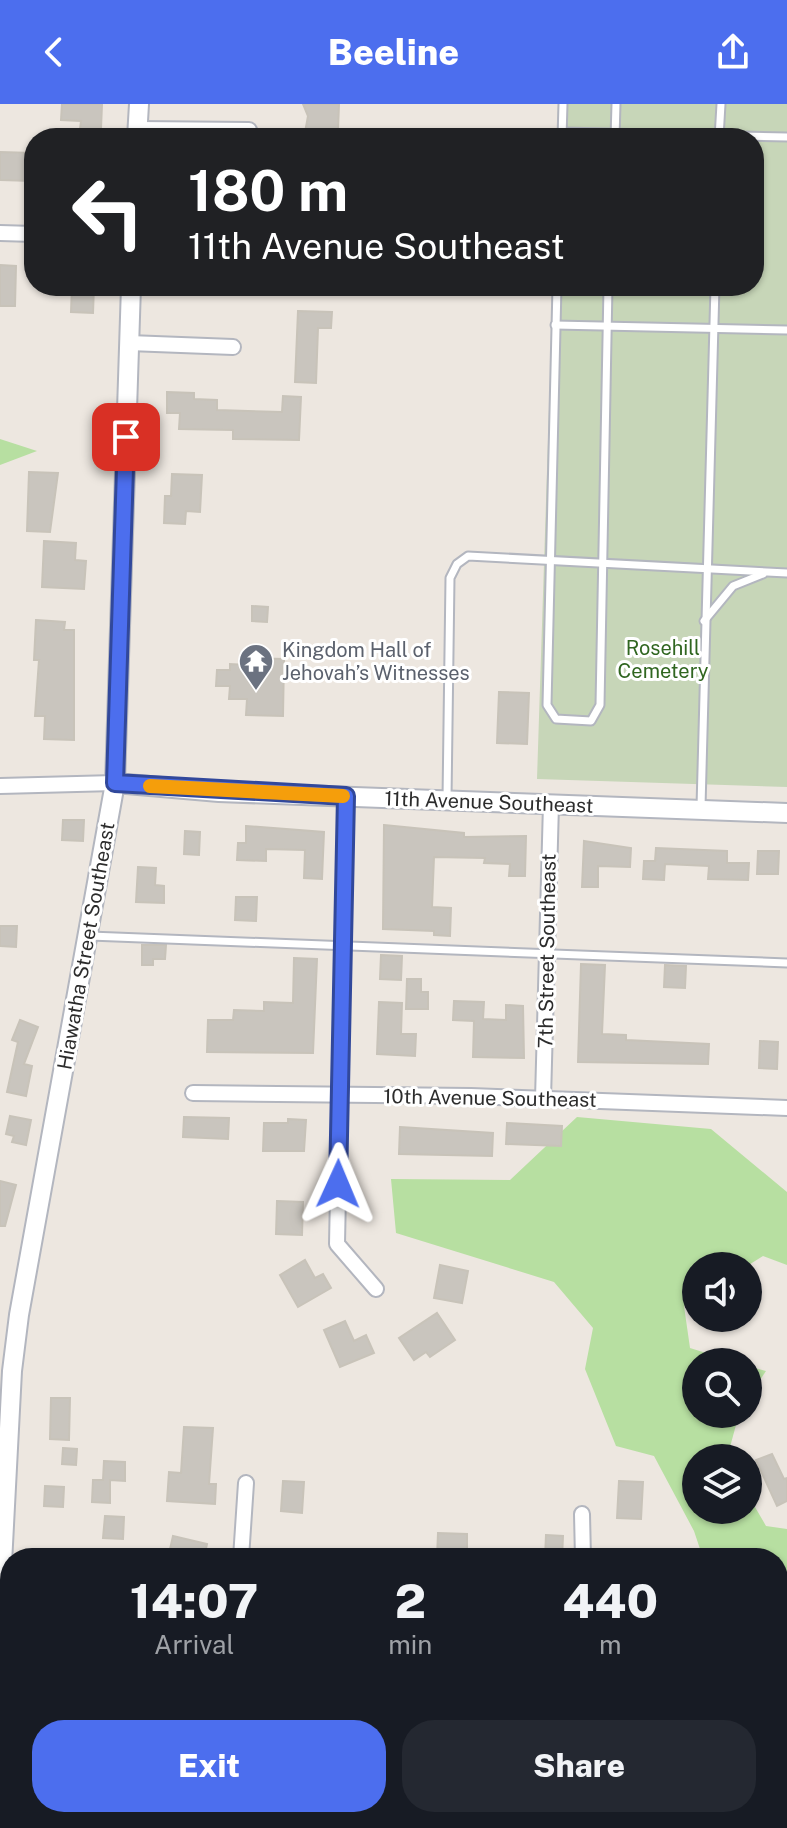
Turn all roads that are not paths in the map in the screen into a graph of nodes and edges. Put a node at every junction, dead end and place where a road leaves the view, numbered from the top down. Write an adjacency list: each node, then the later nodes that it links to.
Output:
1 (139, 104): 5 (street)
2 (563, 104): 6 (lane)
3 (616, 104): 7 (lane)
4 (721, 104): 8 (lane)
5 (137, 128)
6 (562, 128)
7 (615, 128)
8 (720, 128)
9 (764, 137): 10 (lane)
10 (787, 137)
11 (0, 233): 12 (street)
12 (24, 234)
13 (131, 296): 21 (street, Hiawatha Street Southeast)
14 (556, 296): 17 (lane)
15 (608, 296): 18 (lane)
16 (715, 296): 19 (lane)
17 (555, 325): 18 (lane); 23 (lane)
18 (607, 326): 19 (lane); 24 (lane)
19 (713, 328): 20 (lane); 25 (lane)
20 (787, 330)
21 (129, 343): 22 (street); 29 (street, Hiawatha Street Southeast)
22 (233, 347)
23 (552, 561): 24 (lane); 24 (lane); 32 (lane)
24 (603, 565): 25 (lane)
25 (706, 570): 26 (lane); 28 (lane)
26 (769, 572): 27 (lane); 28 (lane)
27 (787, 573)
28 (704, 621): 34 (lane)
29 (115, 783): 30 (street, 11th Avenue Southeast); 31 (street, 11th Avenue Southeast); 36 (street, Hiawatha Street Southeast)
30 (0, 786)
31 (346, 796): 32 (street, 11th Avenue Southeast); 37 (street)
32 (447, 800): 33 (street, 11th Avenue Southeast)
33 (551, 804): 34 (street, 11th Avenue Southeast); 38 (street, 7th Street Southeast)
34 (701, 809): 35 (street, 11th Avenue Southeast)
35 (787, 813)
36 (90, 936): 37 (lane); 47 (street, Hiawatha Street Southeast)
37 (342, 945): 38 (lane); 41 (street)
38 (547, 953): 39 (lane); 42 (street, 7th Street Southeast)
39 (787, 963)
40 (193, 1093): 41 (street, 10th Avenue Southeast)
41 (338, 1095): 42 (street, 10th Avenue Southeast); 44 (street)
42 (543, 1099): 43 (street, 10th Avenue Southeast)
43 (787, 1108)
44 (376, 1289)
45 (246, 1483): 48 (street)
46 (582, 1514): 49 (street)
47 (6, 1548)
48 (242, 1548)
49 (583, 1548)

